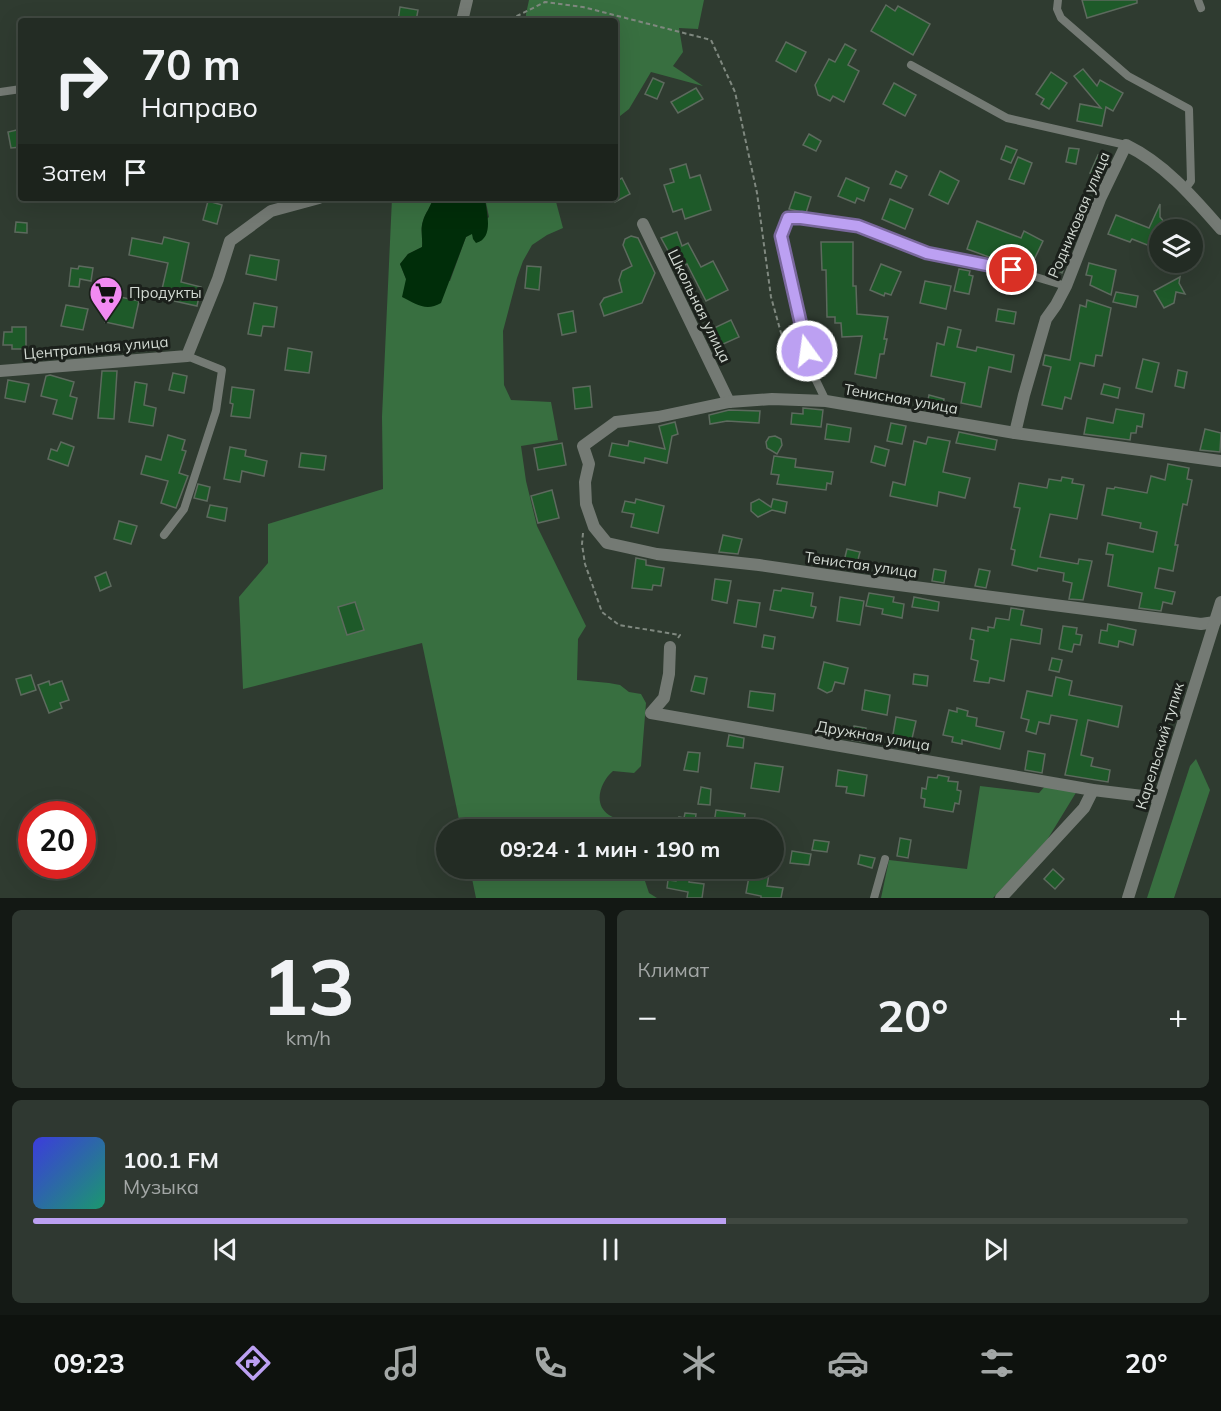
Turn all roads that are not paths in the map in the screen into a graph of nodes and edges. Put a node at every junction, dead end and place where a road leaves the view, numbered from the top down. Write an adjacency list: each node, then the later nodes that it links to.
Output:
1 (467, 0): 3 (street)
2 (1058, 0): 8 (lane)
3 (463, 18)
4 (911, 65): 7 (lane)
5 (18, 89): 6 (lane)
6 (0, 92)
7 (1126, 145): 8 (street); 12 (street, Родниковая улица)
8 (1185, 189): 11 (street)
9 (308, 201): 13 (street, Центральная улица)
10 (643, 224): 16 (street, Школьная улица)
11 (1221, 229)
12 (1066, 286): 15 (lane); 17 (street, Родниковая улица)
13 (187, 356): 14 (street, Центральная улица); 20 (lane)
14 (0, 371)
15 (826, 401): 16 (street, Тенисная улица); 17 (street, Тенисная улица)
16 (729, 402): 18 (street, Тенисная улица)
17 (1015, 433): 19 (street, Тенисная улица)
18 (583, 446): 22 (street, Тенистая улица)
19 (1221, 461)
20 (164, 535)
21 (1221, 602): 22 (street, Карельский тупик)
22 (1215, 622): 25 (street, Карельский тупик)
23 (670, 647): 24 (street, Дружная улица)
24 (1093, 790): 25 (street, Дружная улица); 28 (street)
25 (1159, 798): 29 (street, Карельский тупик)
26 (885, 860): 27 (lane)
27 (874, 898)
28 (1000, 898)
29 (1128, 898)

